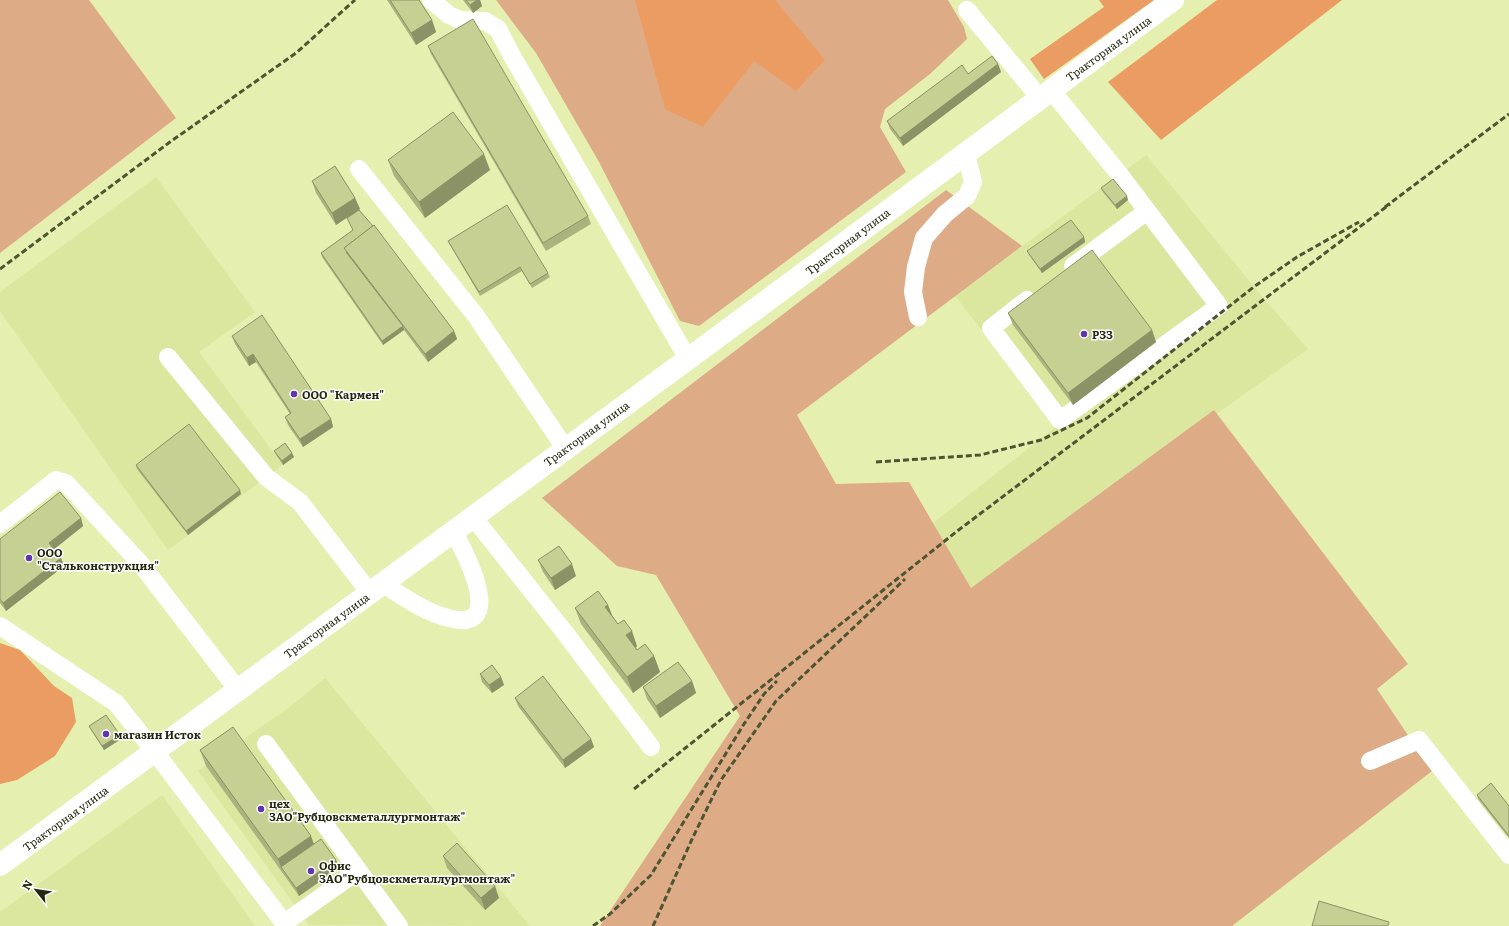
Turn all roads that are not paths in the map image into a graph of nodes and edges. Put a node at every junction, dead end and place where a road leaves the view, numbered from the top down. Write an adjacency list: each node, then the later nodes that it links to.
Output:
1 (431, 0): 12 (lane)
2 (1172, 0): 4 (main road, Тракторная улица)
3 (967, 10): 4 (lane)
4 (1045, 94): 5 (main road, Тракторная улица); 7 (lane)
5 (966, 153): 10 (lane); 12 (main road, Тракторная улица)
6 (359, 169): 13 (lane)
7 (1147, 211): 8 (lane); 9 (lane)
8 (1059, 276)
9 (1041, 290)
10 (918, 317)
11 (168, 357): 17 (lane)
12 (688, 359): 13 (main road, Тракторная улица)
13 (565, 448): 14 (main road, Тракторная улица)
14 (473, 517): 16 (main road, Тракторная улица); 21 (lane)
15 (0, 524): 19 (lane)
16 (453, 531): 17 (main road, Тракторная улица); 17 (lane)
17 (376, 588): 19 (main road, Тракторная улица)
18 (0, 626): 22 (lane)
19 (238, 690): 22 (main road, Тракторная улица)
20 (266, 744): 26 (lane)
21 (651, 747)
22 (155, 752): 25 (main road, Тракторная улица); 26 (lane)
23 (1370, 761): 24 (lane)
24 (1509, 856)
25 (0, 865)
26 (358, 871): 27 (lane)
27 (399, 926)

